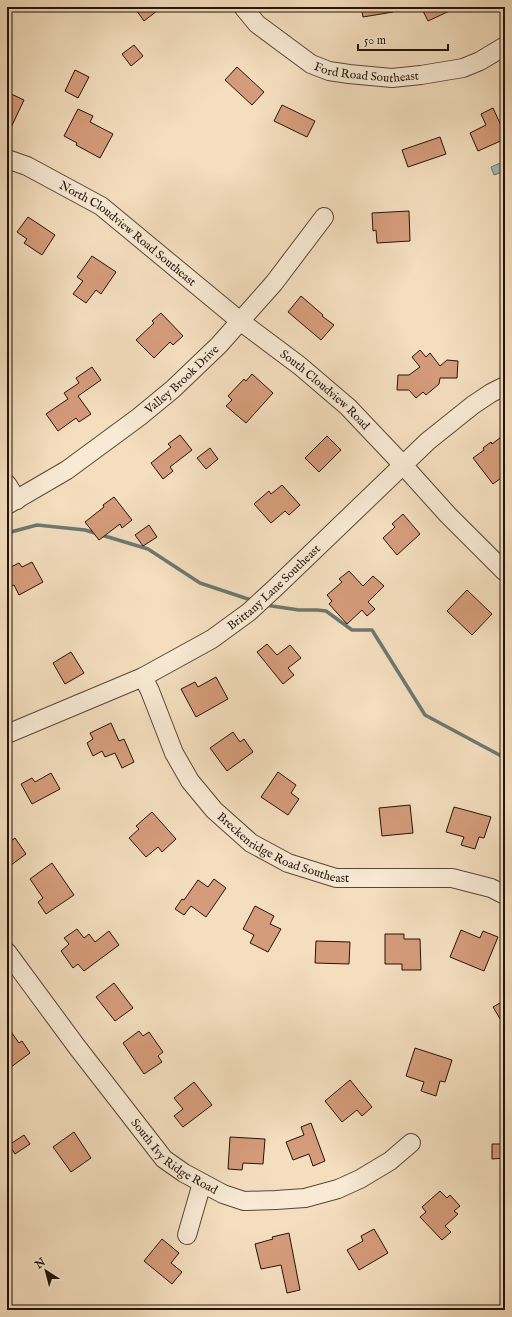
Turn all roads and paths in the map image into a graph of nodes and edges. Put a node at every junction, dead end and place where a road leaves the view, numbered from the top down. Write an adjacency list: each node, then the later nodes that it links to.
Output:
1 (243, 7): 2 (street, Ford Road Southeast)
2 (505, 46)
3 (7, 159): 5 (street, North Cloudview Road Southeast)
4 (324, 217): 5 (street, Valley Brook Drive)
5 (240, 321): 7 (street, South Cloudview Road); 9 (street, Valley Brook Drive)
6 (505, 386): 7 (street, Brittany Lane Southeast)
7 (403, 465): 10 (street, South Cloudview Road); 11 (street, Brittany Lane Southeast)
8 (7, 484): 9 (street)
9 (12, 503)
10 (505, 572)
11 (143, 677): 12 (street, Brittany Lane Southeast); 13 (street, Breckenridge Road Southeast)
12 (7, 734)
13 (505, 895)
14 (7, 952): 16 (street, South Ivy Ridge Road)
15 (411, 1143): 16 (street, South Ivy Ridge Road)
16 (202, 1183): 17 (street)
17 (187, 1234)

